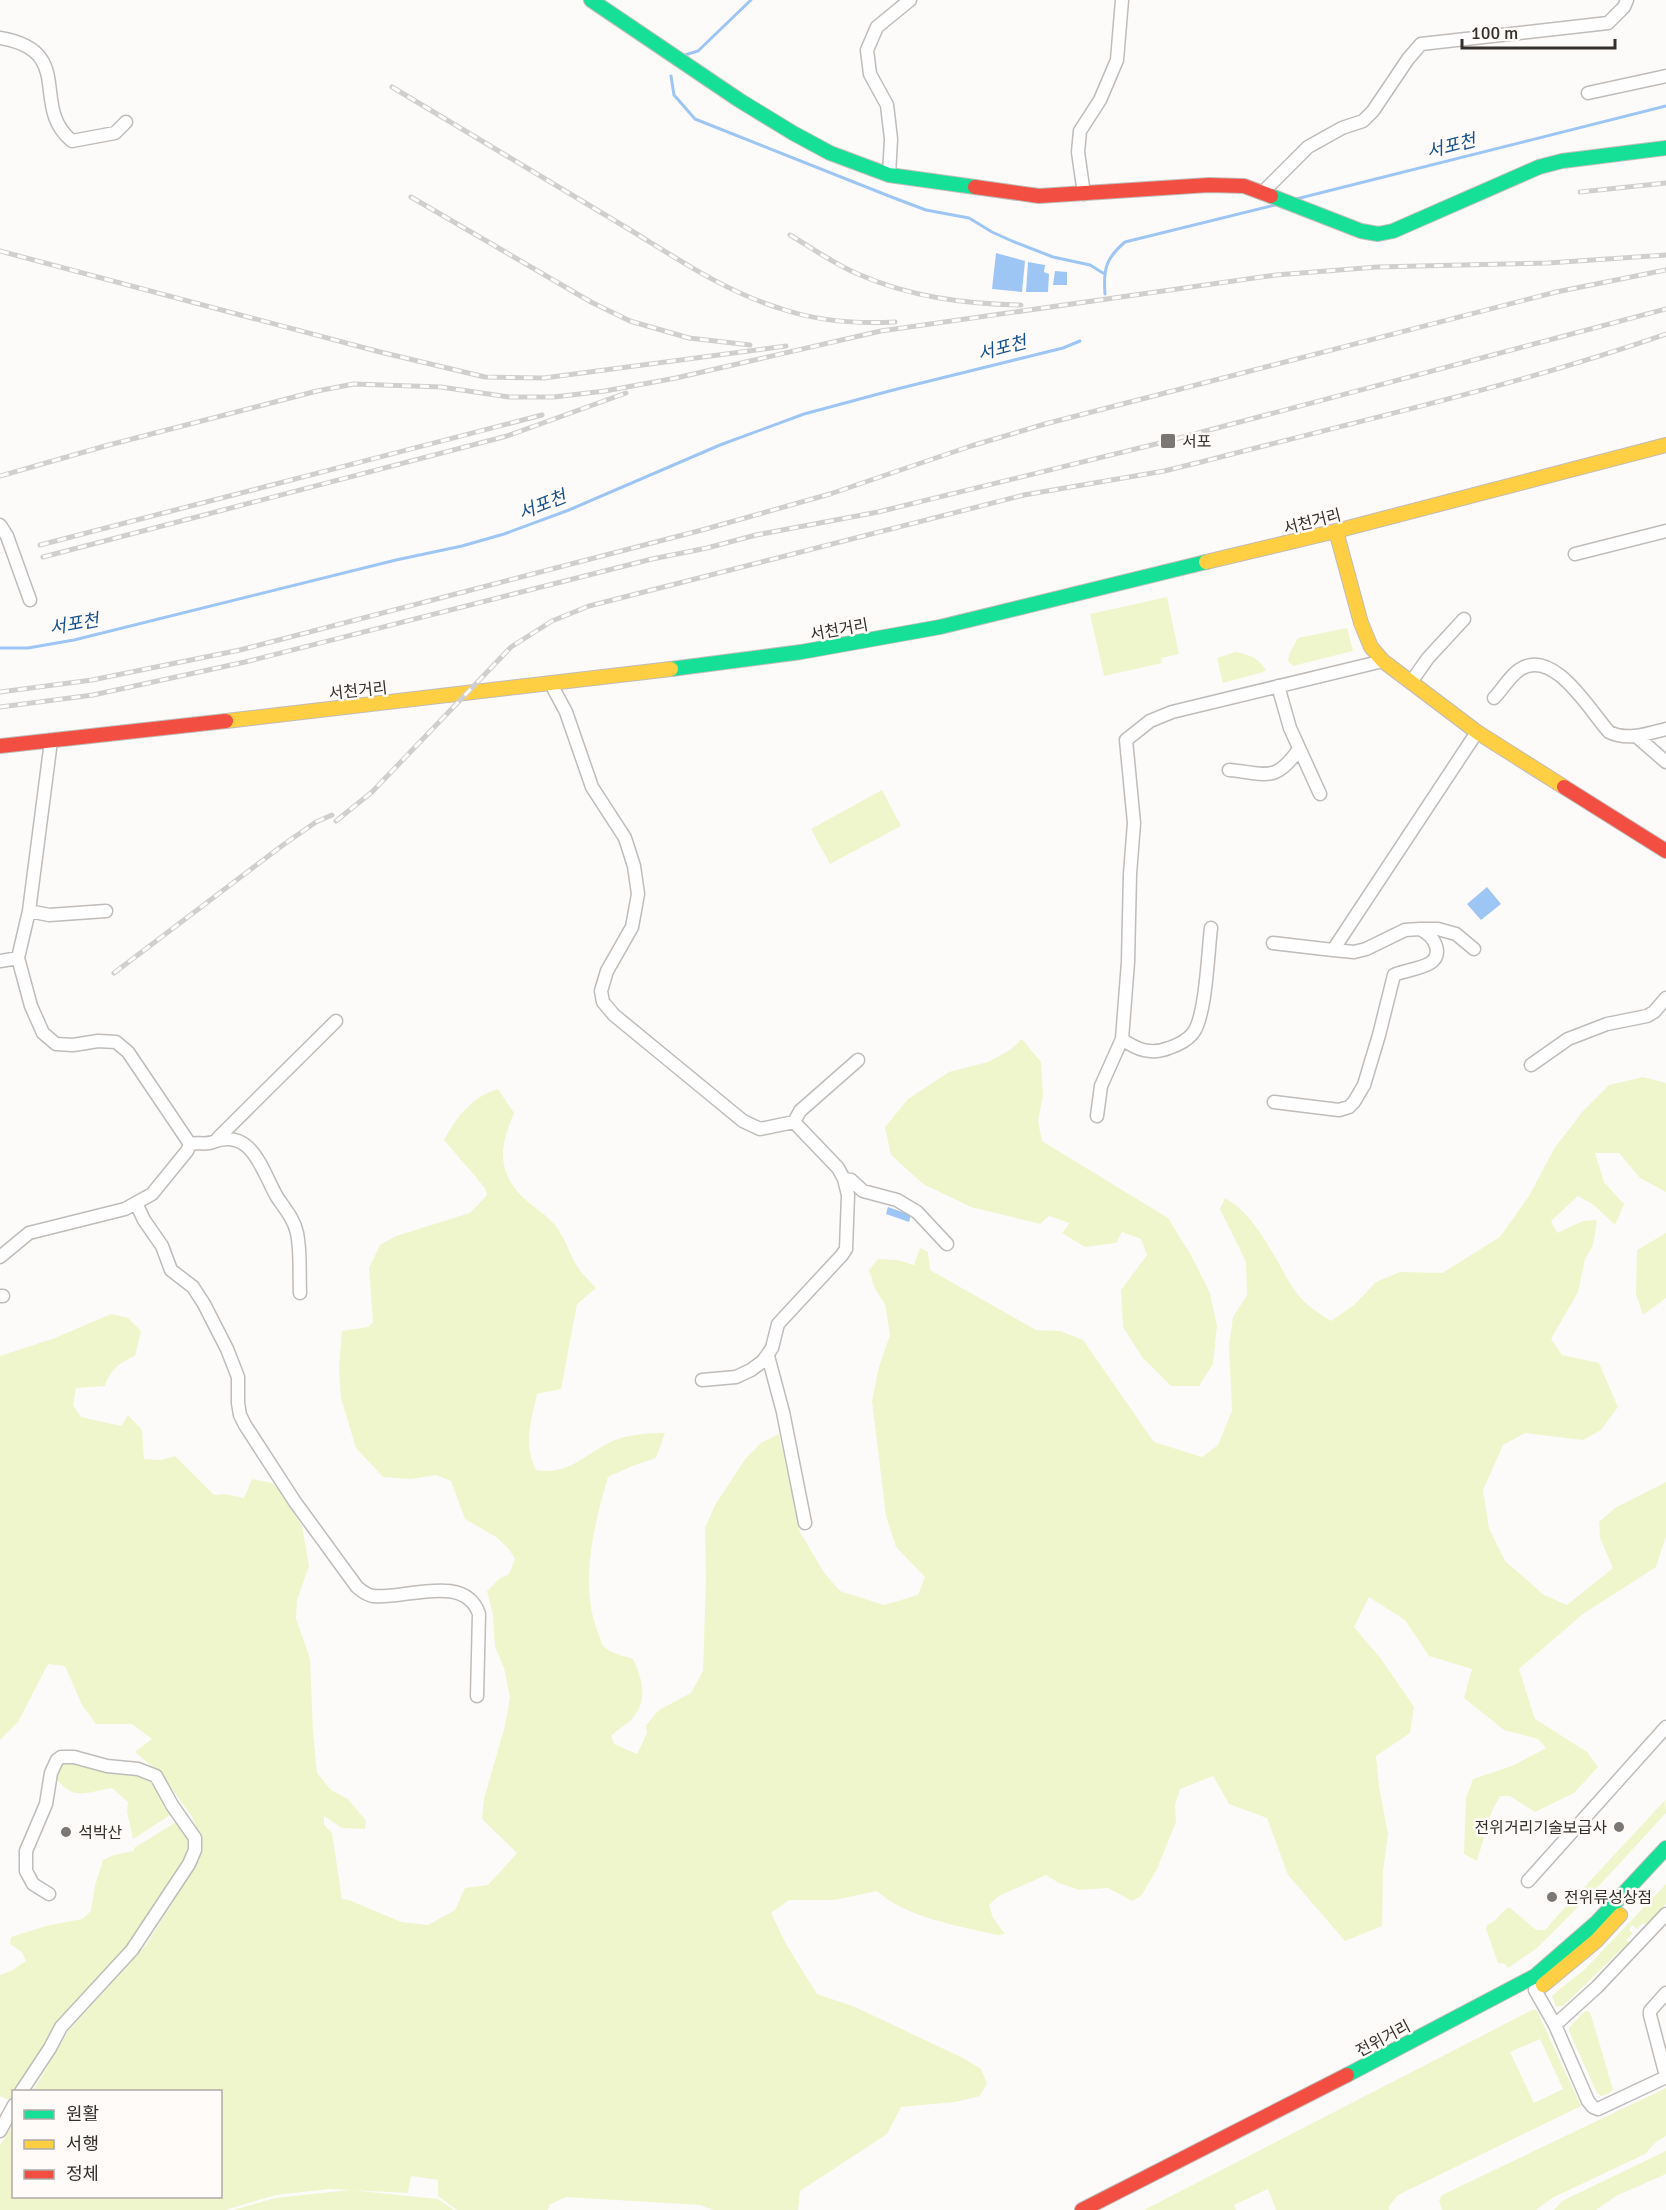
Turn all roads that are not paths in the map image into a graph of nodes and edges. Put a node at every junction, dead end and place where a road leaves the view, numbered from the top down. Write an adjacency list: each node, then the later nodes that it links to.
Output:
1 (591, 0): 10 (main road)
2 (910, 0): 10 (street)
3 (1122, 0): 11 (street)
4 (1627, 0): 12 (street)
5 (0, 38): 8 (street)
6 (1666, 76): 7 (street)
7 (1588, 93)
8 (126, 122)
9 (1666, 148): 12 (main road)
10 (889, 176): 11 (main road)
11 (1084, 194): 12 (main road)
12 (1266, 194)
13 (1666, 446): 15 (main road, 서천거리)
14 (0, 525): 18 (street)
15 (1336, 531): 20 (main road); 22 (main road, 서천거리)
16 (1666, 531): 17 (street)
17 (1575, 554)
18 (30, 600)
19 (1464, 619): 21 (street)
20 (1383, 661): 21 (main road); 23 (street)
21 (1411, 682): 26 (main road)
22 (551, 684): 28 (main road, 서천거리); 51 (street)
23 (1278, 686): 30 (street); 46 (street)
24 (1494, 698): 27 (street)
25 (1666, 729): 27 (street)
26 (1477, 732): 34 (main road); 41 (street)
27 (1636, 736): 31 (street)
28 (51, 741): 29 (main road, 서천거리); 36 (street)
29 (0, 746)
30 (1299, 749): 32 (street); 33 (street)
31 (1666, 762)
32 (1229, 770)
33 (1320, 794)
34 (1666, 851)
35 (106, 910): 36 (street)
36 (29, 911): 42 (street)
37 (1211, 928): 46 (street)
38 (1420, 928): 40 (street); 41 (street); 49 (street)
39 (1273, 943): 41 (street)
40 (1474, 949)
41 (1333, 950)
42 (18, 958): 43 (street); 53 (street)
43 (0, 961)
44 (1666, 998): 48 (street)
45 (336, 1021): 52 (street)
46 (1122, 1039): 50 (street)
47 (858, 1060): 51 (street)
48 (1531, 1065)
49 (1274, 1102)
50 (1096, 1116)
51 (794, 1122): 54 (street)
52 (218, 1138): 53 (street); 58 (street)
53 (190, 1144): 55 (street)
54 (844, 1179): 56 (street); 59 (street)
55 (136, 1203): 57 (street); 62 (street)
56 (947, 1244)
57 (0, 1257)
58 (300, 1293)
59 (768, 1356): 60 (street); 61 (street)
60 (702, 1380)
61 (805, 1523)
62 (477, 1696)
63 (1666, 1726): 66 (street)
64 (1666, 1848): 76 (main road, 전위거리)
65 (1666, 1866): 69 (main road, 전위거리)
66 (1528, 1881)
67 (49, 1894): 73 (street)
68 (1666, 1914): 71 (street)
69 (1535, 1990): 71 (street); 77 (main road, 전위거리)
70 (1666, 1993): 72 (street)
71 (1555, 2025): 72 (street)
72 (1666, 2077)
73 (22, 2090)
74 (12, 2109): 75 (street)
75 (0, 2131)
76 (1082, 2210)
77 (1103, 2210)

